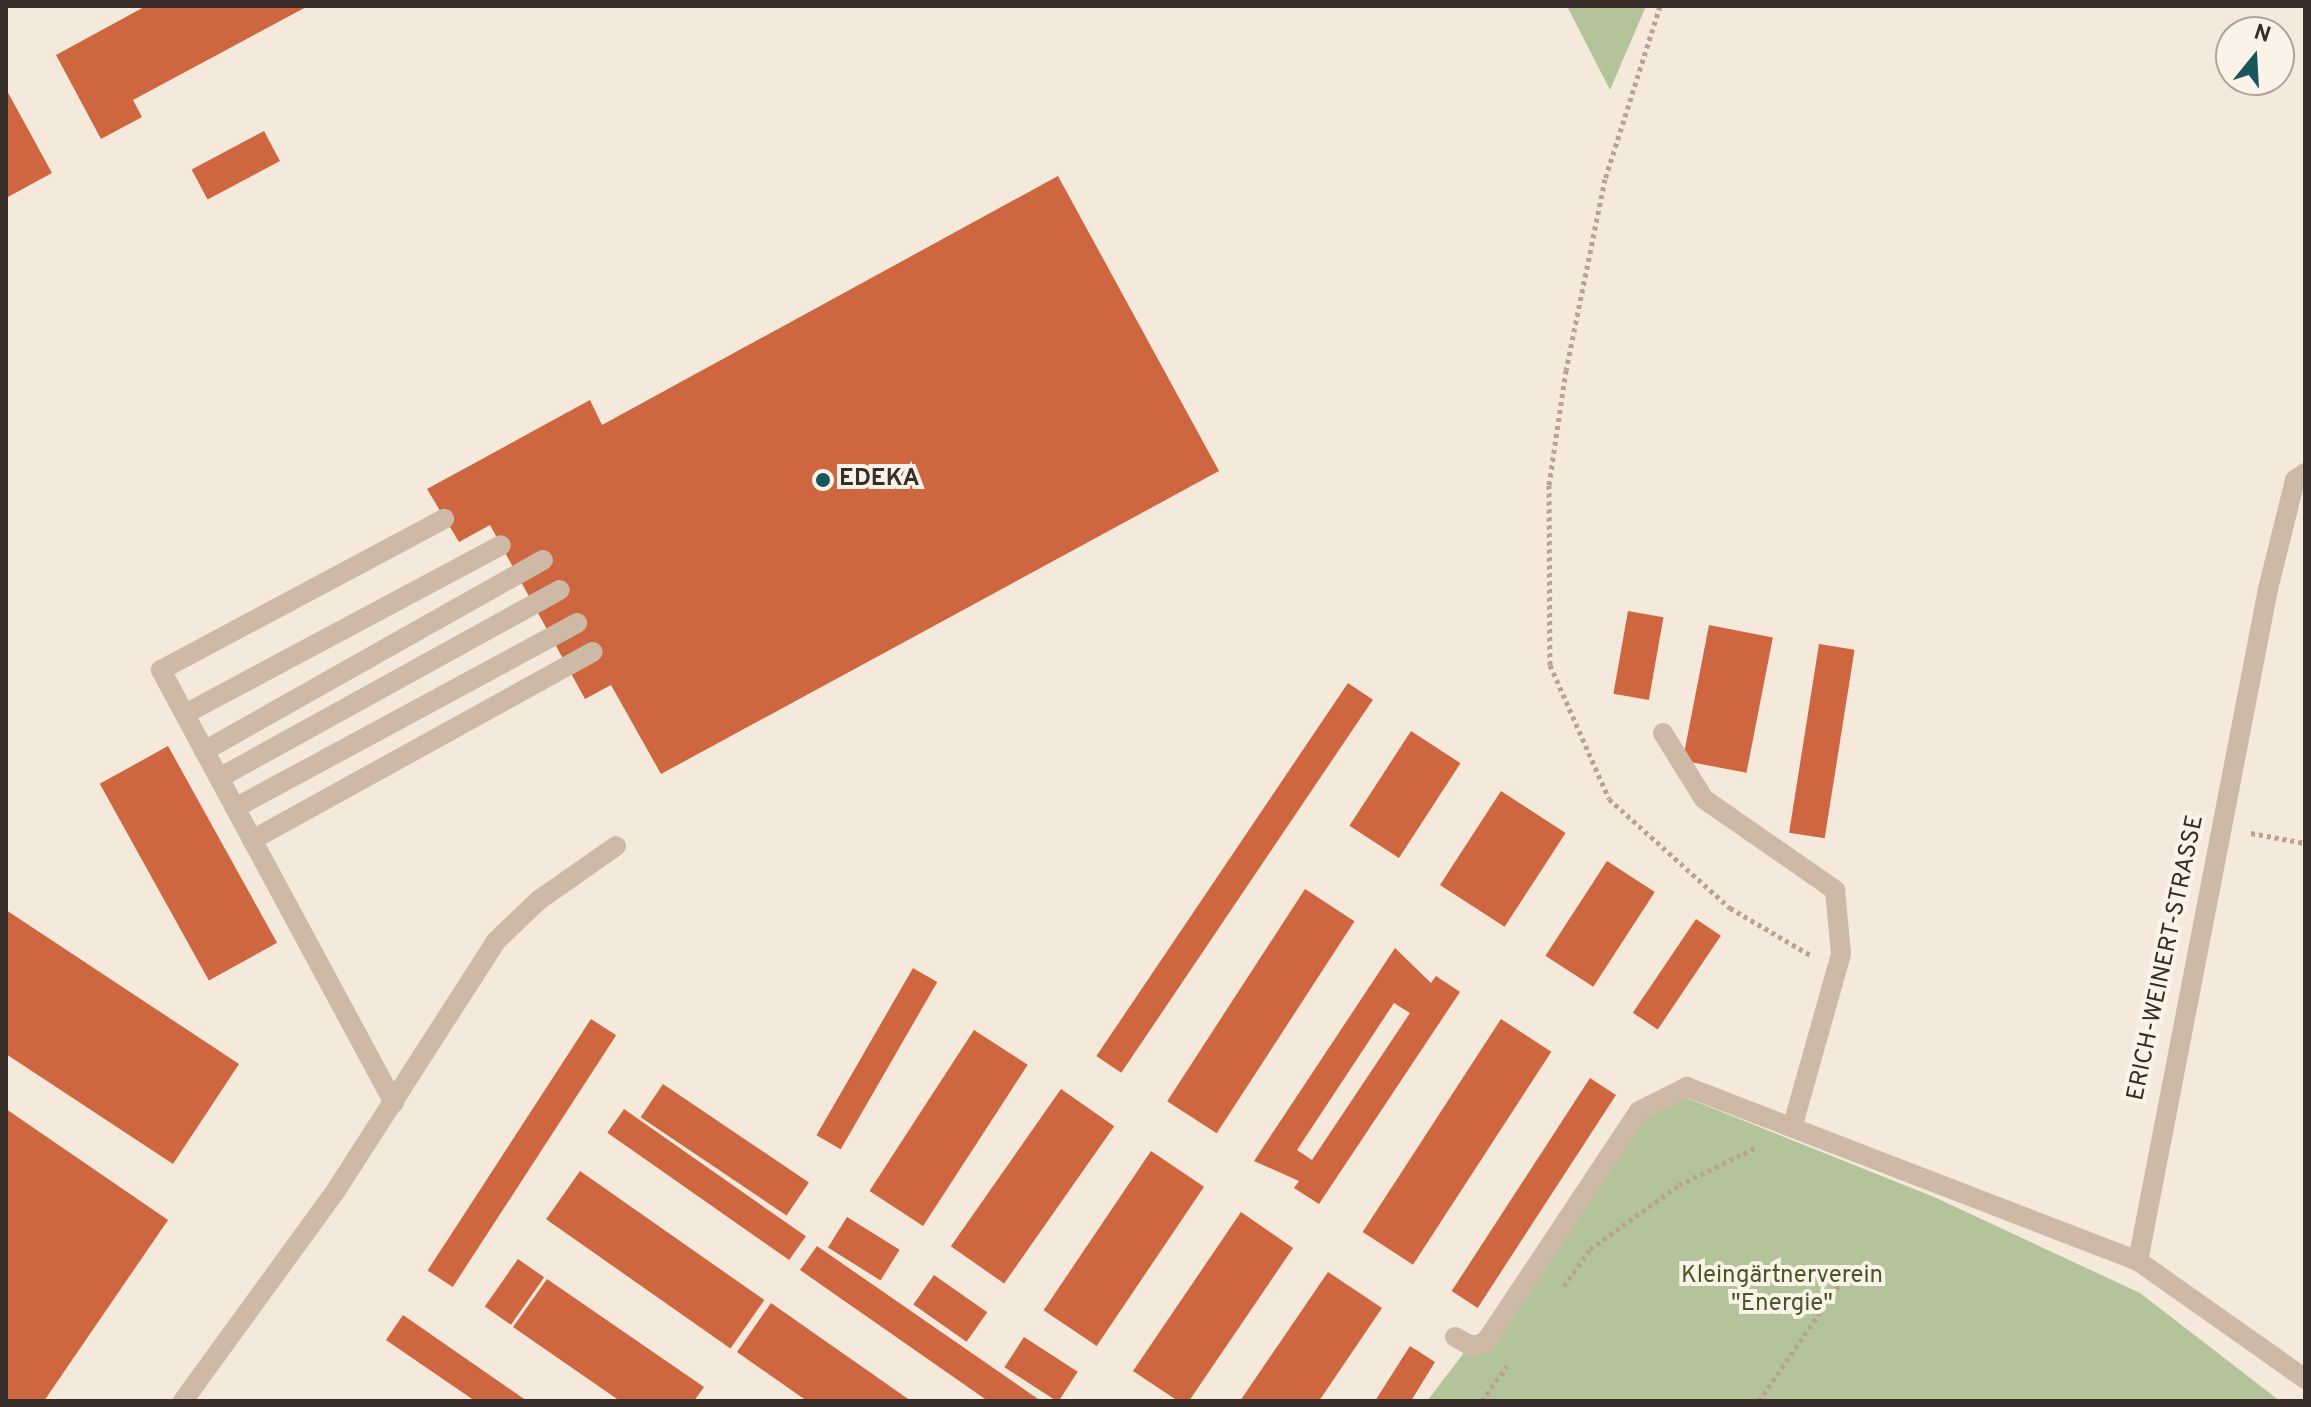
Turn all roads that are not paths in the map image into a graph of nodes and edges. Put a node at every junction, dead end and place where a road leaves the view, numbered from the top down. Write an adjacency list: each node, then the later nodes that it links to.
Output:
1 (2305, 473): 17 (street, ERICH-WEINERT-STRASSE)
2 (444, 519): 8 (street)
3 (501, 545): 8 (street)
4 (543, 560): 10 (street)
5 (560, 590): 11 (street)
6 (577, 623): 12 (street)
7 (593, 652): 13 (street)
8 (185, 714): 10 (street)
9 (1663, 733): 16 (street)
10 (204, 751): 11 (street)
11 (219, 778): 12 (street)
12 (235, 808): 13 (street)
13 (252, 840): 15 (street)
14 (616, 846): 15 (street)
15 (394, 1103): 20 (street)
16 (1793, 1125): 17 (street); 18 (street)
17 (2138, 1261): 19 (street)
18 (1455, 1337)
19 (2305, 1379)
20 (183, 1401)

